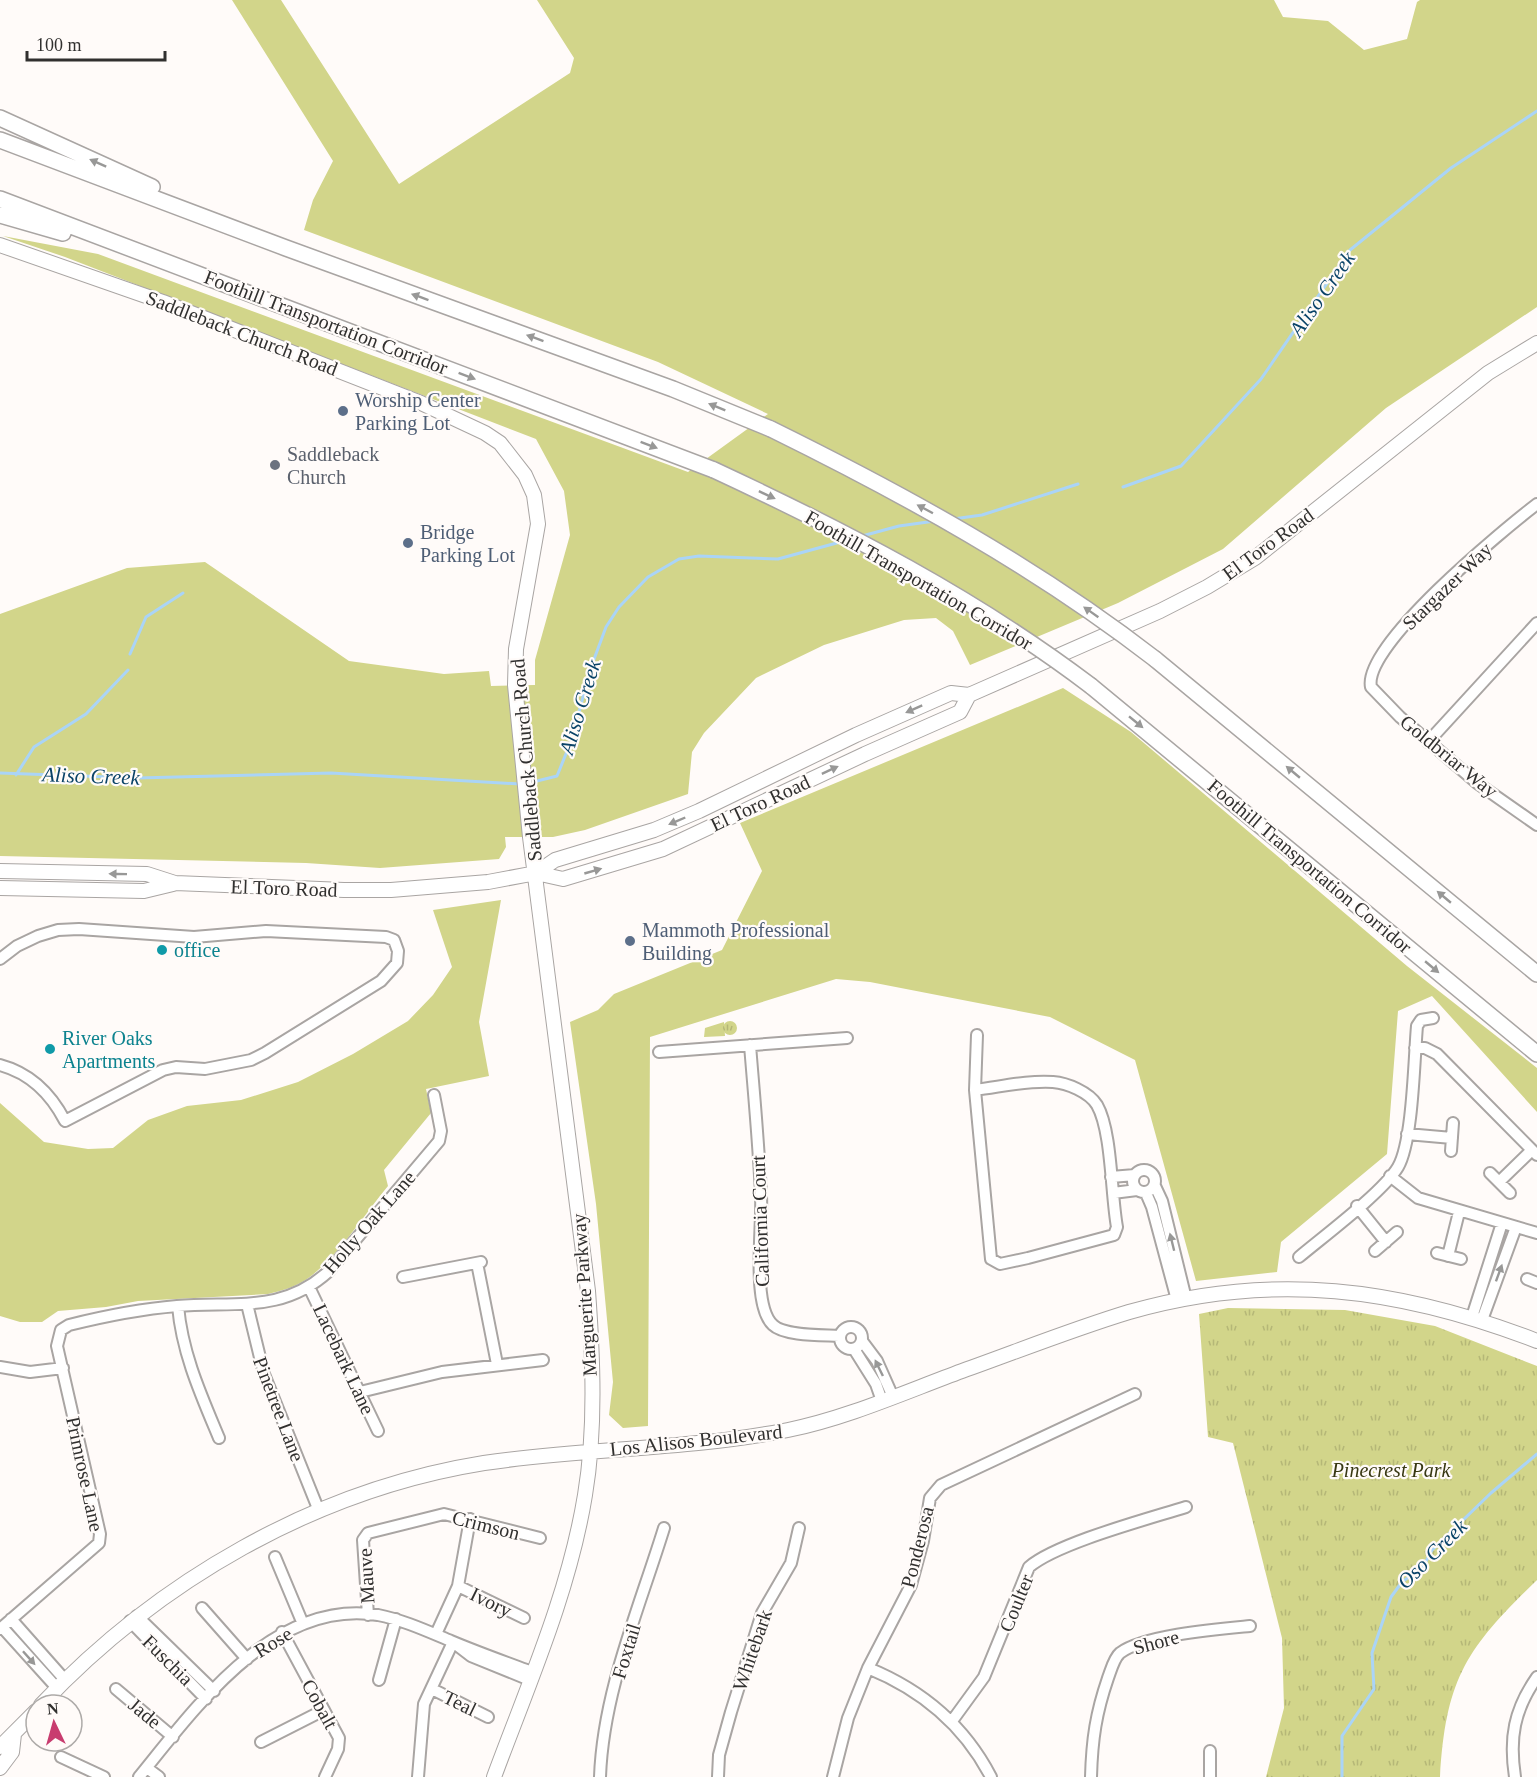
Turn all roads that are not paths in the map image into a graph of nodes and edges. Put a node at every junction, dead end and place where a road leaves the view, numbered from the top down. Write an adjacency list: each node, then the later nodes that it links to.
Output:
1 (0, 118): 6 (highway, one-way to 1)
2 (0, 140): 6 (highway)
3 (0, 199): 7 (highway, Foothill Transportation Corridor)
4 (0, 214): 7 (highway)
5 (0, 245): 16 (main road, Saddleback Church Road)
6 (286, 248): 20 (highway, one-way to 6, bridge)
7 (165, 262): 27 (highway, Foothill Transportation Corridor, one-way to 27, bridge)
8 (1537, 344): 12 (main road, El Toro Road)
9 (1536, 506): 11 (street, Stargazer Way)
10 (1537, 623): 13 (street)
11 (1369, 679): 13 (street, Goldbriar Way)
12 (969, 695): 16 (main road, El Toro Road, one-way to 16); 16 (main road, El Toro Road, one-way to 12)
13 (1428, 742): 14 (street, Goldbriar Way)
14 (1537, 825)
15 (0, 871): 17 (main road, El Toro Road, one-way to 15)
16 (536, 873): 17 (main road, El Toro Road); 75 (main road, Marguerite Parkway)
17 (175, 883): 18 (main road, El Toro Road)
18 (0, 888)
19 (0, 959): 28 (street)
20 (1537, 974)
21 (1433, 1018): 25 (street)
22 (977, 1035): 29 (street)
23 (847, 1038): 24 (street)
24 (750, 1045): 26 (street); 63 (street, California Court)
25 (1414, 1048): 32 (street); 35 (street)
26 (659, 1052)
27 (1537, 1054)
28 (0, 1065)
29 (975, 1090): 39 (street); 42 (street)
30 (434, 1095): 57 (street, Holly Oak Lane)
31 (1453, 1123): 33 (street)
32 (1407, 1134): 33 (street); 38 (street)
33 (1452, 1138): 34 (street)
34 (1451, 1151)
35 (1535, 1152): 40 (street)
36 (1490, 1173): 40 (street)
37 (1135, 1175): 39 (street); 41 (street); 41 (street)
38 (1390, 1176): 44 (street); 45 (street)
39 (1112, 1177): 42 (street)
40 (1499, 1182): 43 (street)
41 (1146, 1190): 42 (street); 58 (street)
42 (1113, 1193)
43 (1510, 1193)
44 (1358, 1206): 50 (street); 54 (street)
45 (1459, 1212): 46 (street); 53 (street)
46 (1502, 1223): 47 (street); 61 (street)
47 (1516, 1227): 49 (street); 61 (street, one-way to 47)
48 (1397, 1232): 50 (street)
49 (1537, 1233)
50 (1386, 1242): 51 (street)
51 (1376, 1251)
52 (1437, 1253): 53 (street)
53 (1448, 1256): 55 (street)
54 (1299, 1257)
55 (1461, 1259)
56 (404, 1277): 67 (street)
57 (309, 1287): 59 (street, Holly Oak Lane); 70 (street, Lacebark Lane)
58 (1182, 1300): 61 (main road, Los Alisos Boulevard); 72 (main road, Los Alisos Boulevard)
59 (247, 1304): 60 (street, Holly Oak Lane); 77 (street, Pinetree Lane)
60 (178, 1306): 62 (street, Holly Oak Lane); 74 (street)
61 (1477, 1318): 64 (main road, Los Alisos Boulevard)
62 (69, 1325): 69 (street, Primrose Lane)
63 (839, 1336): 65 (street, California Court); 65 (street, California Court)
64 (1537, 1341)
65 (858, 1345): 72 (street, California Court)
66 (543, 1359): 67 (street)
67 (497, 1364): 70 (street)
68 (0, 1367): 69 (street)
69 (63, 1368): 91 (street, Primrose Lane)
70 (360, 1392): 73 (street, Lacebark Lane)
71 (1135, 1394): 97 (street, Ponderosa)
72 (887, 1399): 75 (main road, Los Alisos Boulevard)
73 (378, 1431)
74 (219, 1438)
75 (590, 1451): 77 (main road, Los Alisos Boulevard); 98 (main road, Marguerite Parkway)
76 (1186, 1507): 108 (street, Coulter)
77 (319, 1511): 88 (main road, Los Alisos Boulevard)
78 (470, 1519): 81 (street, Crimson); 82 (street, Crimson); 84 (street)
79 (664, 1528): 124 (street, Foxtail)
80 (799, 1528): 125 (street, Whitebark)
81 (365, 1537): 86 (street, Mauve)
82 (540, 1538)
83 (275, 1557): 90 (street)
84 (458, 1586): 87 (street, Ivory); 94 (street)
85 (202, 1608): 96 (street)
86 (368, 1615): 89 (street, Rose); 90 (street, Rose)
87 (524, 1618)
88 (134, 1619): 101 (main road, Los Alisos Boulevard); 105 (street, Fuschia)
89 (396, 1619): 94 (street, Rose); 100 (street)
90 (303, 1624): 93 (street, Rose)
91 (4, 1625): 101 (street)
92 (1250, 1626): 128 (street, Shore)
93 (282, 1632): 96 (street, Rose); 106 (street, Cobalt)
94 (436, 1634): 95 (street, Rose)
95 (453, 1642): 98 (street, Rose); 103 (street)
96 (247, 1659): 105 (street, Rose)
97 (868, 1668): 108 (street); 126 (street, Ponderosa)
98 (531, 1676): 123 (main road, Marguerite Parkway)
99 (1537, 1677): 130 (street)
100 (379, 1680)
101 (61, 1684): 104 (main road, Los Alisos Boulevard)
102 (116, 1689): 111 (street, Jade)
103 (432, 1689): 107 (street, Teal); 122 (street)
104 (52, 1693)
105 (210, 1695): 111 (street, Rose)
106 (324, 1710): 112 (street); 121 (street, Cobalt)
107 (488, 1717)
108 (952, 1721): 127 (street)
109 (24, 1724): 110 (main road)
110 (14, 1734): 113 (main road); 116 (main road)
111 (173, 1737): 117 (street, Rose)
112 (261, 1742)
113 (0, 1747)
114 (1210, 1751): 129 (street)
115 (61, 1757): 118 (street)
116 (0, 1768)
117 (147, 1768): 119 (street, Rose); 120 (street)
118 (105, 1777)
119 (139, 1777)
120 (159, 1777)
121 (325, 1777)
122 (418, 1777)
123 (494, 1777)
124 (600, 1777)
125 (718, 1777)
126 (833, 1777)
127 (991, 1777)
128 (1091, 1777)
129 (1210, 1777)
130 (1515, 1777)

